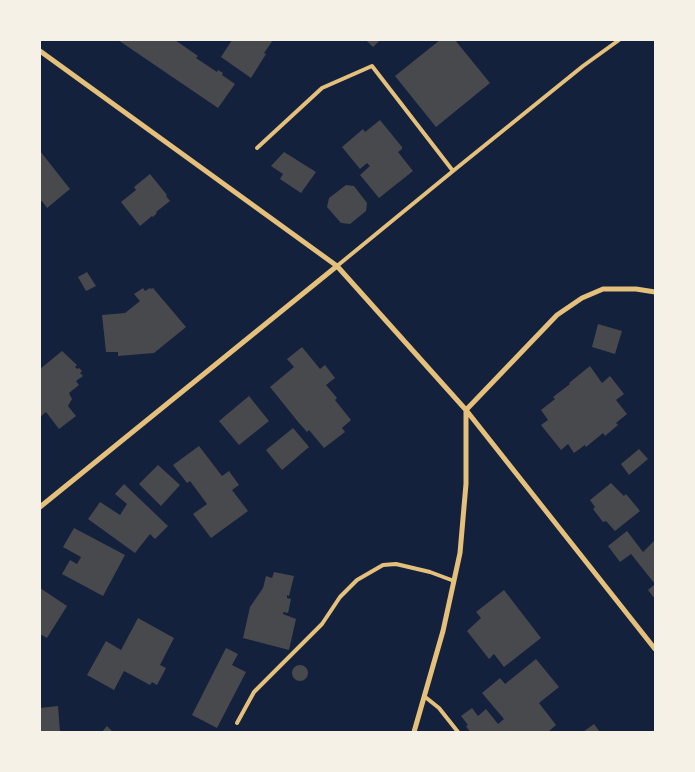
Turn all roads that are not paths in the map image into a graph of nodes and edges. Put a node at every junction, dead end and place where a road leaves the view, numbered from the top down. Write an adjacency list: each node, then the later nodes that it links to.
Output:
1 (619, 40): 4 (lane)
2 (40, 51): 5 (street)
3 (257, 148): 4 (lane)
4 (453, 171): 5 (lane)
5 (338, 266): 7 (street); 8 (street)
6 (655, 292): 7 (street)
7 (466, 410): 9 (street); 10 (street)
8 (40, 507)
9 (454, 581): 11 (street); 12 (lane)
10 (655, 649)
11 (424, 696): 13 (street); 14 (lane)
12 (237, 723)
13 (414, 732)
14 (458, 732)

